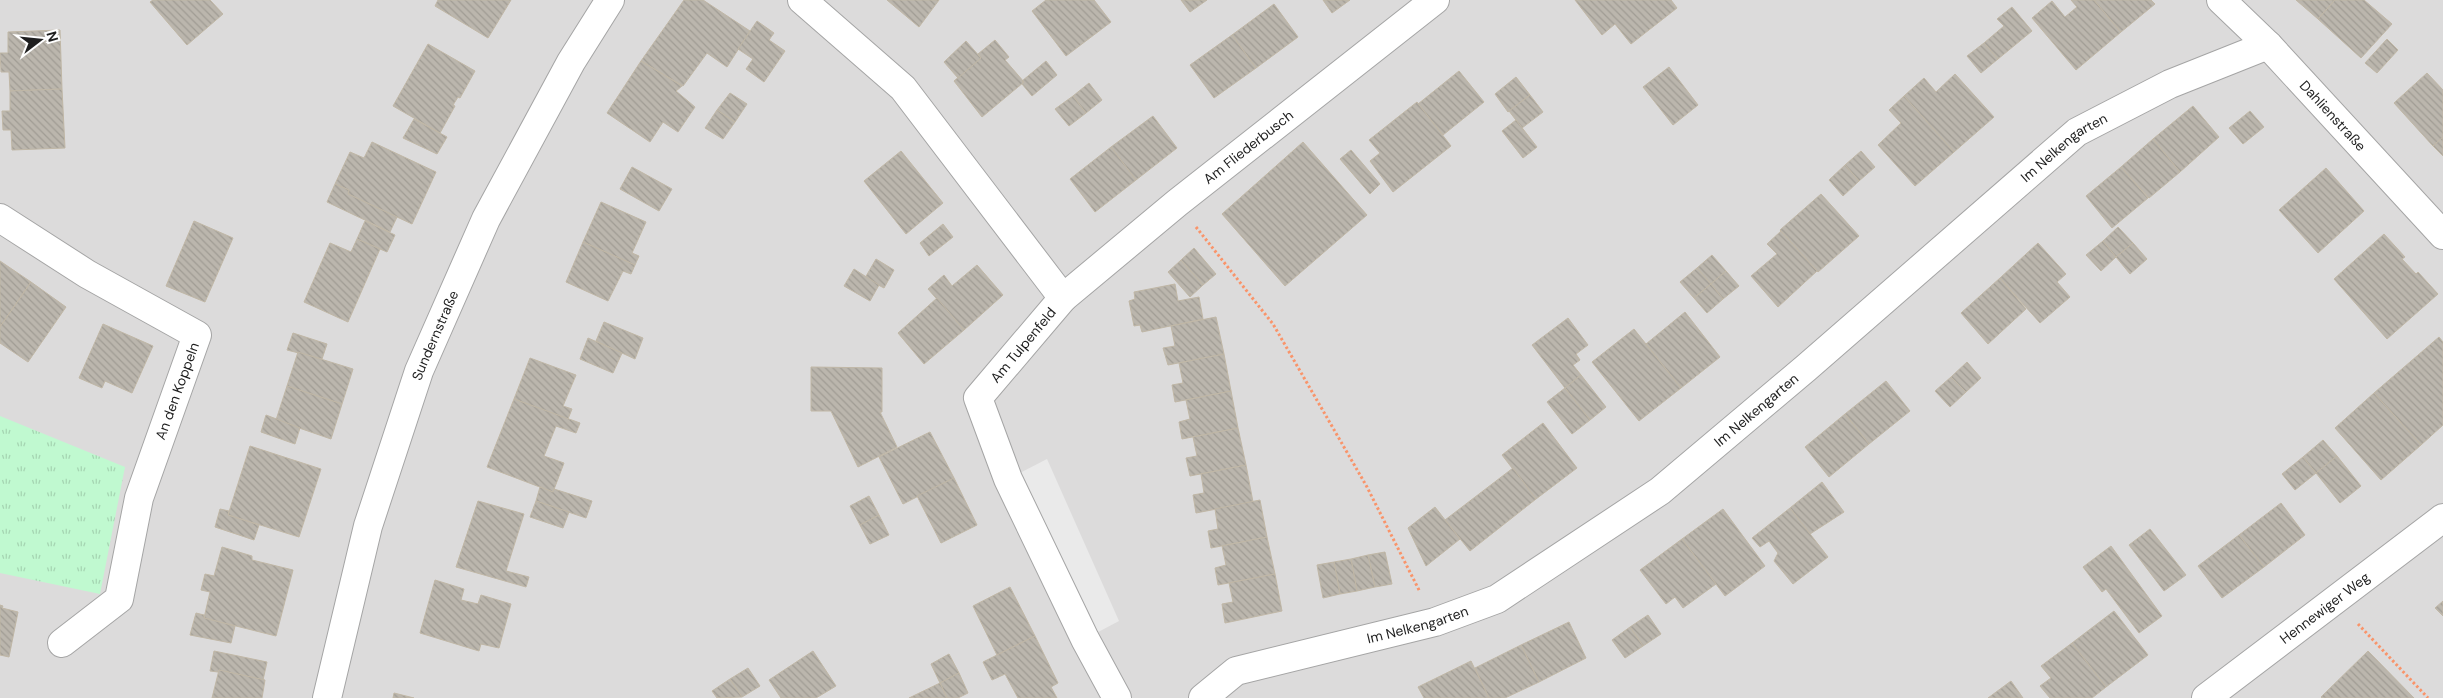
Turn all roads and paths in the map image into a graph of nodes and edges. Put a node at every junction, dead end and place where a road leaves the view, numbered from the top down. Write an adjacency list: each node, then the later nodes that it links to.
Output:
1 (610, 0): 14 (street, Sundernstraße)
2 (802, 0): 9 (street, Am Tulpenfeld)
3 (1435, 0): 6 (street, Am Fliederbusch)
4 (2221, 0): 5 (street, Dahlienstraße)
5 (2268, 44): 8 (street, Dahlienstraße); 12 (street, Im Nelkengarten)
6 (1177, 204): 9 (street, Am Fliederbusch); 12 (path)
7 (0, 218): 13 (street, An den Koppeln)
8 (2443, 235)
9 (1063, 298): 15 (street, Am Tulpenfeld)
10 (2443, 518): 11 (street, Hennewiger Weg)
11 (2336, 600): 17 (street, Hennewiger Weg); 18 (path)
12 (1435, 622): 16 (street, Im Nelkengarten)
13 (62, 643)
14 (327, 698)
15 (1117, 698)
16 (1202, 698)
17 (2206, 698)
18 (2428, 698)

